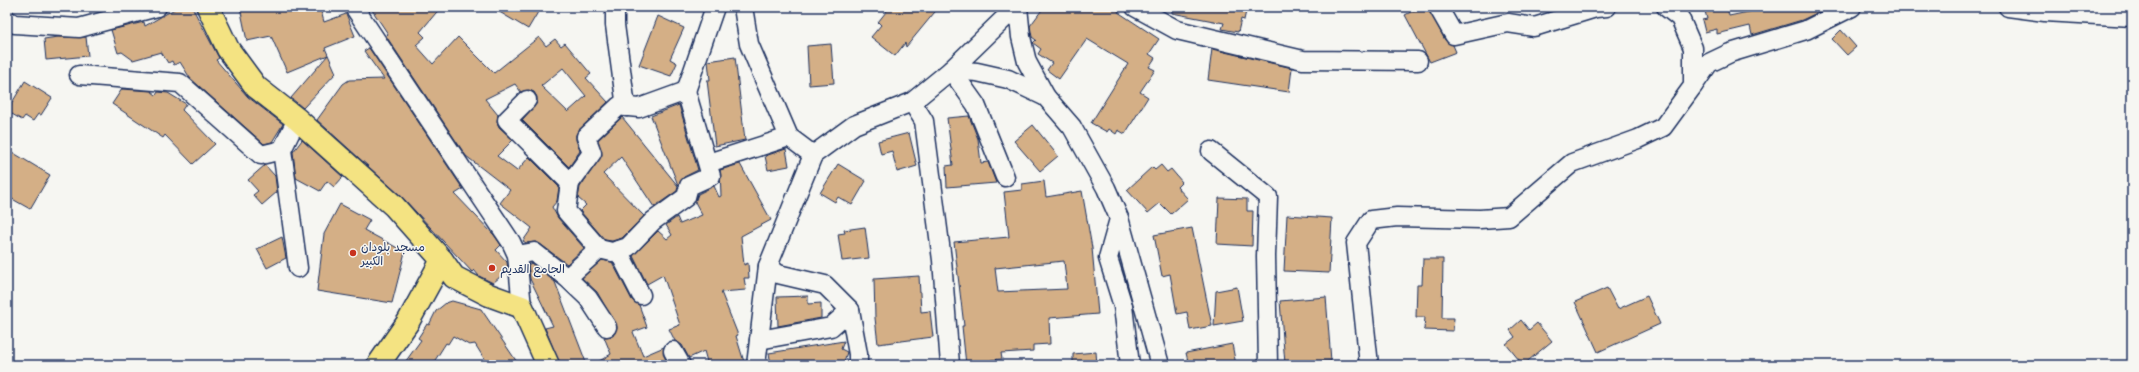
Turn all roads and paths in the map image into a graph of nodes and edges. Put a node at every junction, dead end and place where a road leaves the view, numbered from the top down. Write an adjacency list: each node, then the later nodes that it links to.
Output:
1 (157, 7): 15 (street)
2 (208, 7): 25 (main road)
3 (354, 7): 36 (street)
4 (615, 7): 24 (street)
5 (715, 7): 20 (street)
6 (743, 7): 26 (street)
7 (1017, 7): 17 (street); 21 (street)
8 (1135, 7): 16 (street)
9 (1438, 7): 10 (street)
10 (1607, 7)
11 (1666, 7): 19 (street)
12 (1852, 7): 19 (street)
13 (2008, 7): 14 (street)
14 (2132, 17)
15 (7, 20)
16 (1418, 61)
17 (951, 70): 21 (street); 23 (street); 31 (street)
18 (79, 75): 27 (street)
19 (1693, 86): 54 (street)
20 (686, 91): 24 (street); 30 (street)
21 (1046, 97): 33 (street)
22 (526, 100): 32 (street)
23 (912, 102): 29 (street); 50 (street)
24 (626, 107): 32 (street)
25 (297, 119): 27 (street); 37 (main road)
26 (789, 137): 29 (street); 30 (street)
27 (282, 150): 39 (street)
28 (1210, 151): 53 (street)
29 (813, 155): 38 (street)
30 (708, 163): 35 (street)
31 (1005, 177)
32 (570, 183): 34 (street)
33 (1119, 218): 51 (street); 52 (street)
34 (599, 249): 35 (street); 40 (street)
35 (618, 250): 41 (street)
36 (517, 256): 40 (street); 42 (street)
37 (442, 260): 42 (main road); 46 (main road)
38 (768, 266): 43 (street); 45 (street)
39 (298, 268)
40 (567, 278): 44 (street)
41 (641, 295)
42 (522, 307): 47 (main road)
43 (850, 310): 45 (street); 49 (street)
44 (607, 327)
45 (758, 340): 48 (street)
46 (378, 365)
47 (548, 365)
48 (756, 365)
49 (858, 365)
50 (950, 365)
51 (1130, 365)
52 (1160, 365)
53 (1268, 365)
54 (1369, 365)

